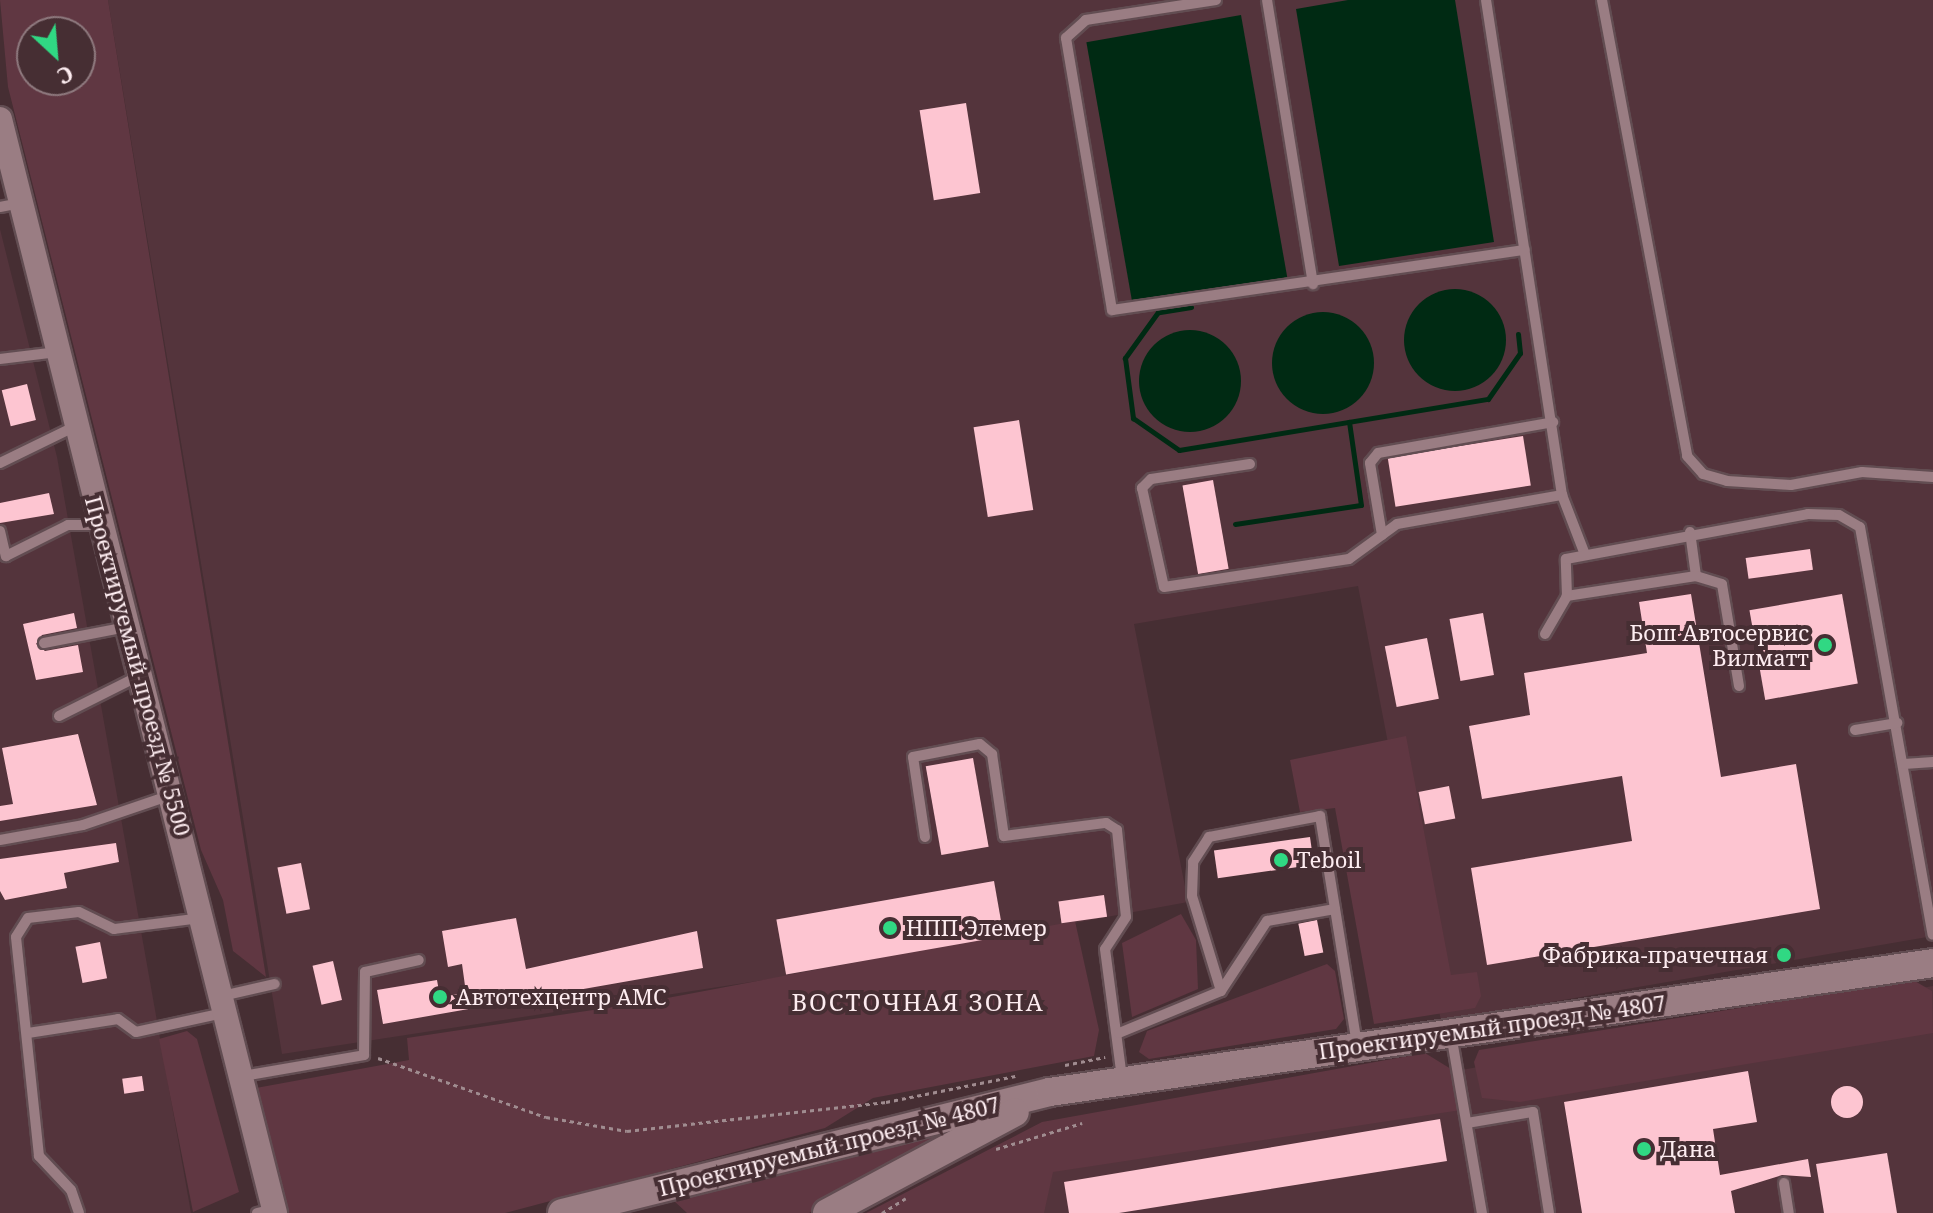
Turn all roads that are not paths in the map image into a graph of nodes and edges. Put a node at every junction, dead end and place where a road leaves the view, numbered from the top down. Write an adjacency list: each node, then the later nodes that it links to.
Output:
1 (1216, 0): 5 (lane)
2 (1267, 0): 9 (lane)
3 (1486, 0): 8 (lane)
4 (1602, 0): 16 (lane)
5 (1197, 2): 9 (lane)
6 (0, 119): 7 (street, Проектируемый проезд № 5500)
7 (11, 196): 10 (street, Проектируемый проезд № 5500)
8 (1525, 250): 9 (lane); 12 (lane)
9 (1313, 284)
10 (58, 352): 11 (lane); 13 (street, Проектируемый проезд № 5500)
11 (0, 359)
12 (1553, 422): 17 (lane); 21 (lane)
13 (76, 426): 14 (lane); 18 (street, Проектируемый проезд № 5500)
14 (0, 463)
15 (1250, 464): 21 (lane)
16 (1933, 477)
17 (1562, 495): 21 (lane); 22 (lane)
18 (102, 525): 19 (lane); 25 (street, Проектируемый проезд № 5500)
19 (0, 531)
20 (1690, 532): 22 (lane); 23 (lane); 31 (lane)
21 (1382, 535)
22 (1584, 552): 24 (lane)
23 (1696, 576): 24 (lane); 29 (lane)
24 (1567, 596): 26 (lane)
25 (127, 627): 27 (lane); 28 (street, Проектируемый проезд № 5500)
26 (1545, 634)
27 (44, 643)
28 (141, 675): 30 (lane); 35 (street, Проектируемый проезд № 5500)
29 (1739, 686)
30 (59, 716)
31 (1897, 723): 32 (lane); 34 (lane)
32 (1855, 730)
33 (1933, 762): 34 (lane)
34 (1904, 764): 40 (lane)
35 (173, 794): 37 (lane); 39 (street, Проектируемый проезд № 5500)
36 (925, 837): 47 (lane)
37 (0, 840)
38 (1335, 909): 44 (lane); 44 (lane); 49 (lane)
39 (203, 917): 45 (street, Проектируемый проезд № 5500); 46 (lane)
40 (1933, 935)
41 (419, 960): 51 (lane)
42 (1933, 963): 48 (main road, Проектируемый проезд № 4807)
43 (275, 984): 45 (lane)
44 (1221, 991): 47 (lane)
45 (224, 1004): 46 (lane); 51 (street, Проектируемый проезд № 5500)
46 (28, 1033): 57 (lane)
47 (1119, 1033): 50 (lane)
48 (1451, 1033): 49 (main road, Проектируемый проезд № 4807); 53 (lane)
49 (1357, 1047): 50 (main road, Проектируемый проезд № 4807)
50 (1121, 1068): 52 (main road, Проектируемый проезд № 4807)
51 (243, 1076): 56 (street, Проектируемый проезд № 5500)
52 (1054, 1080): 55 (main road, Проектируемый проезд № 4807); 60 (main road, Проектируемый проезд № 4807)
53 (1467, 1123): 61 (lane); 62 (lane)
54 (1784, 1183): 63 (lane)
55 (603, 1201): 58 (main road, Проектируемый проезд № 4807); 59 (main road)
56 (268, 1212)
57 (79, 1213)
58 (562, 1213)
59 (648, 1213)
60 (827, 1213)
61 (1482, 1213)
62 (1549, 1213)
63 (1789, 1213)

